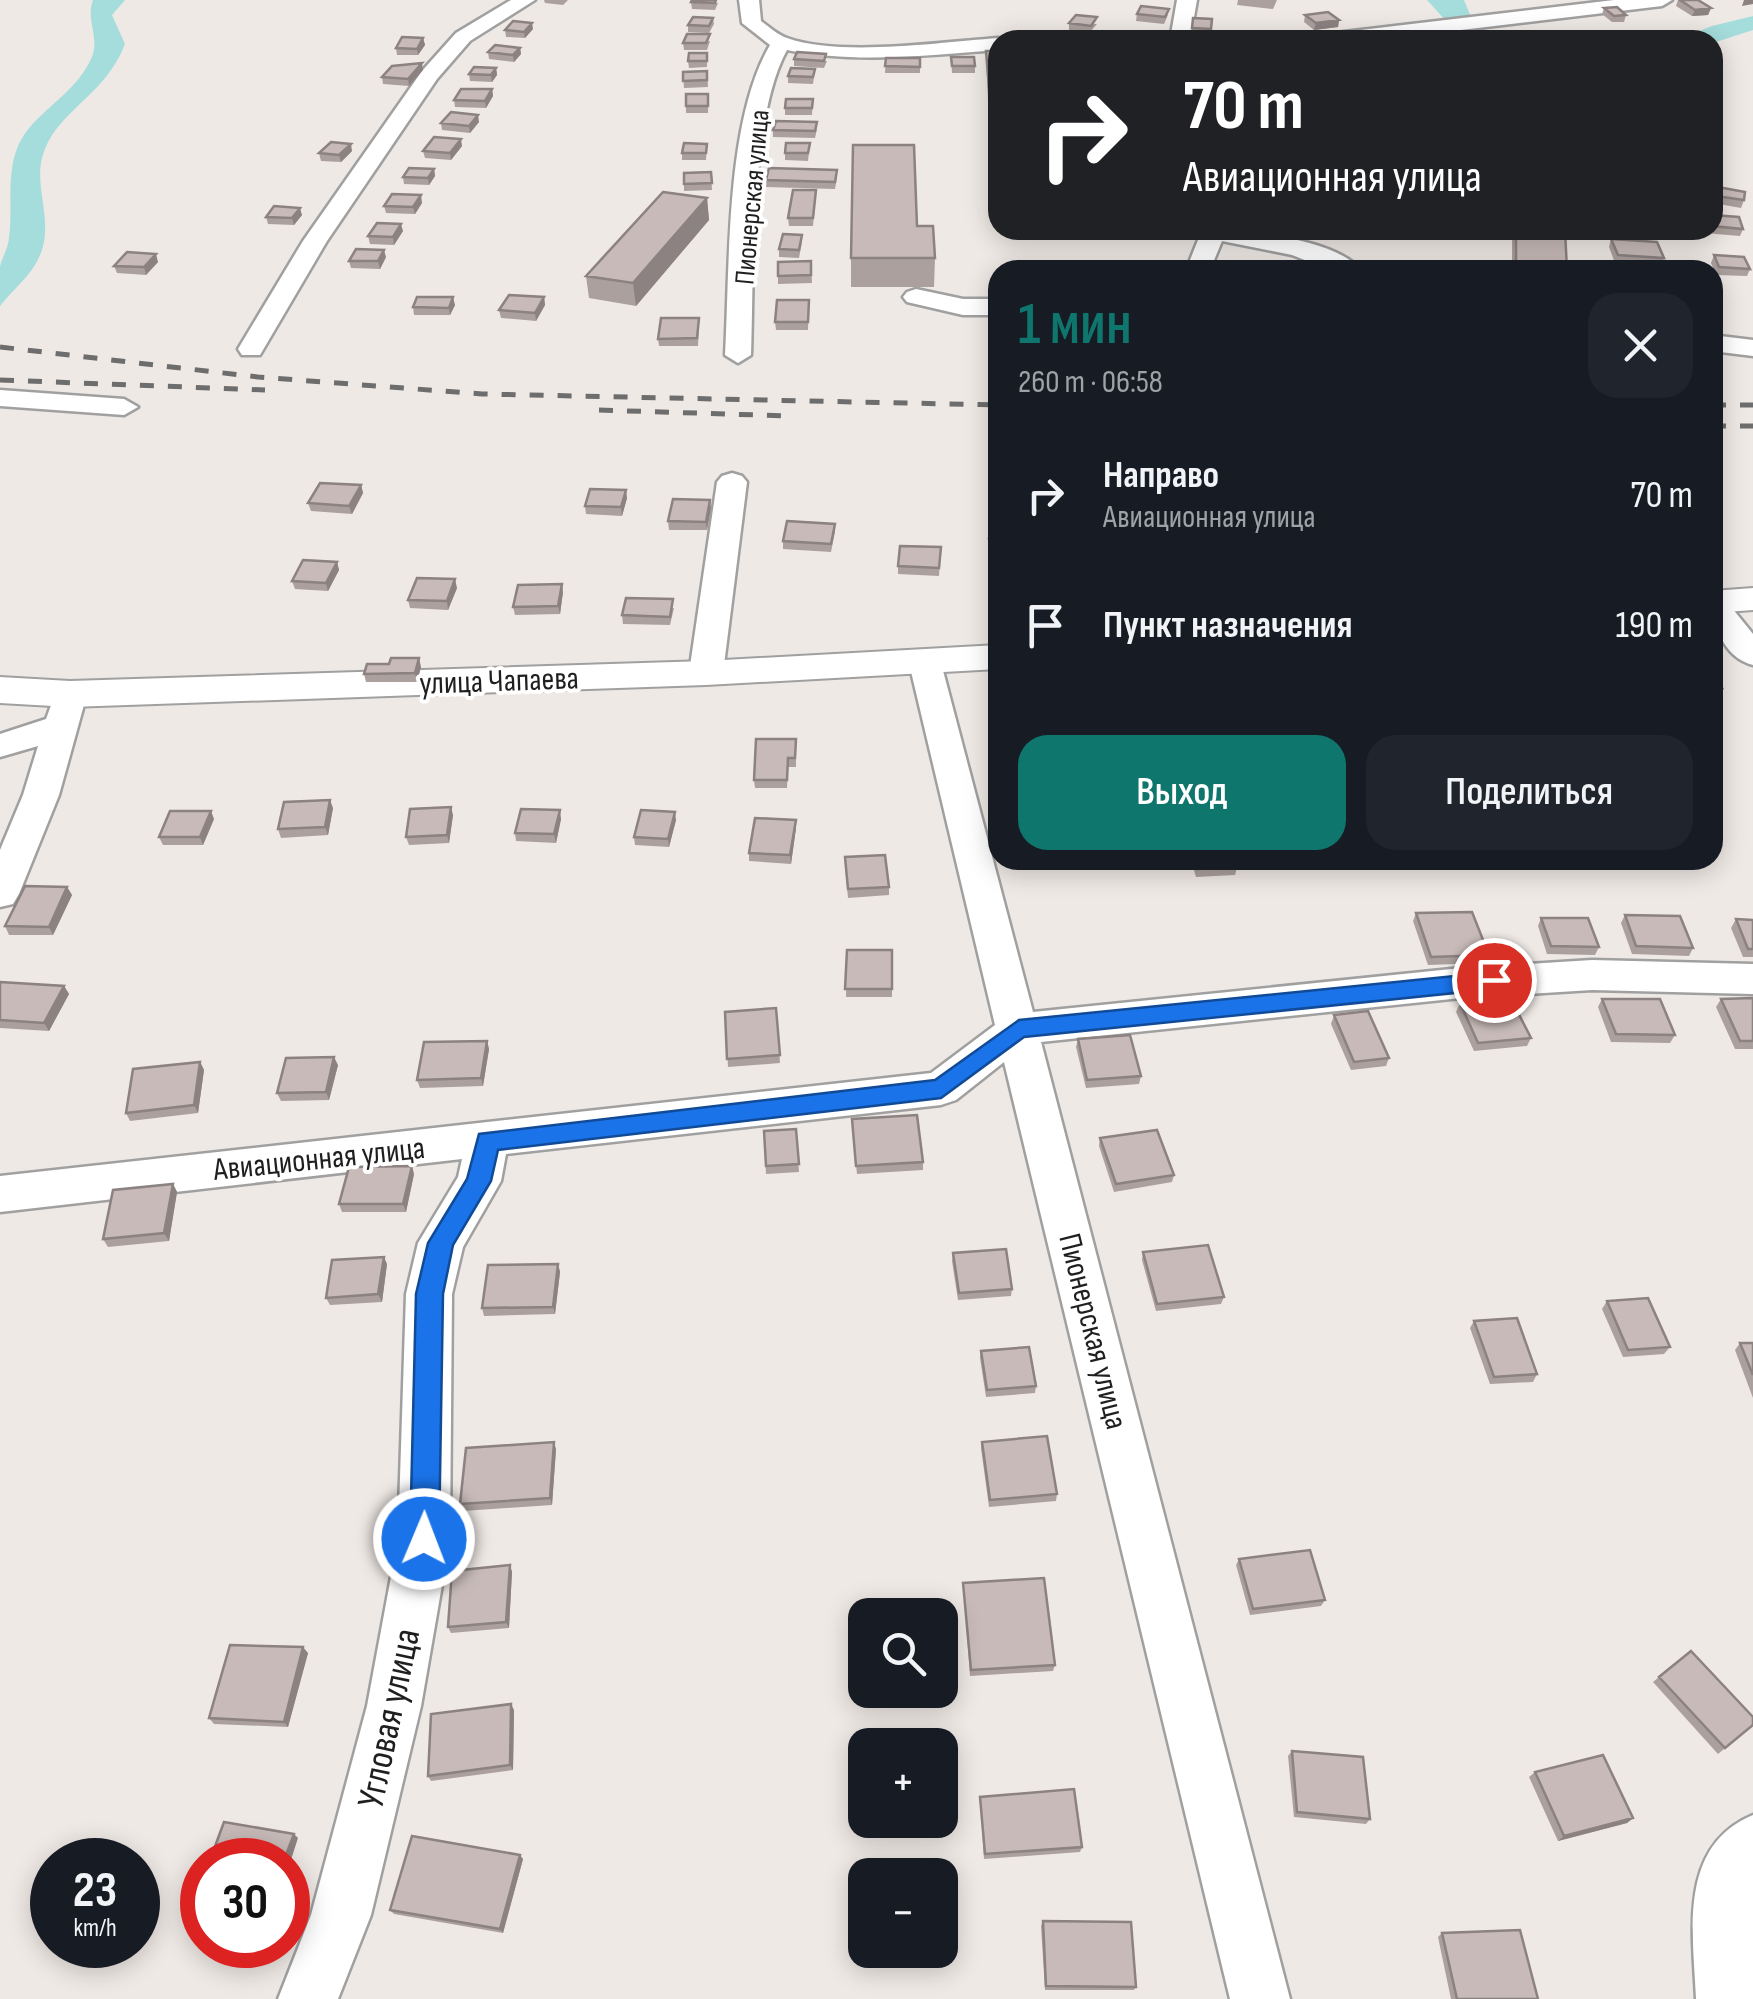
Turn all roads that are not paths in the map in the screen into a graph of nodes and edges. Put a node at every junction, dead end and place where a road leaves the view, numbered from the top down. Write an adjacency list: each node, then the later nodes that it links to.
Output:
1 (524, 0): 15 (street)
2 (749, 0): 7 (street)
3 (1187, 0): 5 (street)
4 (1662, 0): 6 (street)
5 (1182, 30)
6 (1398, 30)
7 (781, 44): 8 (street); 16 (street, Пионерская улица)
8 (988, 44)
9 (1260, 240): 10 (street)
10 (1333, 260)
11 (916, 297): 12 (street)
12 (988, 307)
13 (1723, 344): 14 (street)
14 (1753, 348)
15 (251, 349)
16 (738, 356)
17 (0, 398): 18 (street)
18 (124, 406)
19 (732, 482): 26 (street)
20 (1753, 599): 21 (street)
21 (1723, 602)
22 (1723, 617): 23 (street)
23 (1753, 655)
24 (988, 658): 25 (street, улица Чапаева)
25 (926, 662): 26 (street, улица Чапаева); 32 (street, Пионерская улица)
26 (706, 673): 28 (street, улица Чапаева)
27 (0, 690): 28 (street, улица Чапаева)
28 (64, 710): 29 (street); 30 (street)
29 (0, 746)
30 (0, 894)
31 (1753, 979): 32 (street)
32 (1019, 1029): 33 (street, Авиационная улица); 37 (street, Пионерская улица)
33 (487, 1142): 34 (street, Авиационная улица); 36 (street, Угловая улица)
34 (0, 1194)
35 (1753, 1844): 38 (street)
36 (308, 1999)
37 (1260, 1999)
38 (1726, 1999)

